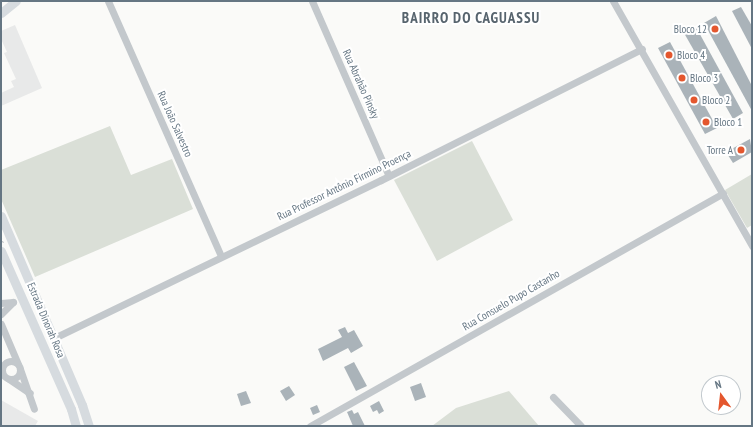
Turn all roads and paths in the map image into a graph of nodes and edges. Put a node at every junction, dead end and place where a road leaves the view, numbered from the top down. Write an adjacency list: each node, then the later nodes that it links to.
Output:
1 (16, 1): 5 (main road)
2 (108, 1): 12 (street, Rua João Salvestro)
3 (312, 1): 7 (street, Rua Abrahão Pinsky)
4 (613, 1): 6 (street)
5 (1, 13)
6 (642, 49): 7 (street, Rua Professor Antônio Firmino Proença); 8 (street)
7 (389, 176): 12 (street, Rua Professor Antônio Firmino Proença)
8 (723, 192): 10 (street); 26 (street, Rua Consuelo Pupo Castanho)
9 (1, 216): 16 (main road, Estrada Dinorah Rosa)
10 (752, 246)
11 (1, 250): 24 (main road, Estrada Dinorah Rosa)
12 (221, 256): 16 (street, Rua Professor Antônio Firmino Proença)
13 (1, 303): 14 (street)
14 (1, 314)
15 (1, 324): 17 (street)
16 (54, 338): 25 (main road, Estrada Dinorah Rosa)
17 (10, 346): 18 (street); 19 (street)
18 (3, 365): 19 (street); 20 (street)
19 (20, 368): 20 (street); 21 (street)
20 (5, 376): 21 (street)
21 (31, 395): 23 (street)
22 (553, 397): 27 (street)
23 (34, 410)
24 (76, 426)
25 (89, 426)
26 (310, 426)
27 (581, 426)

